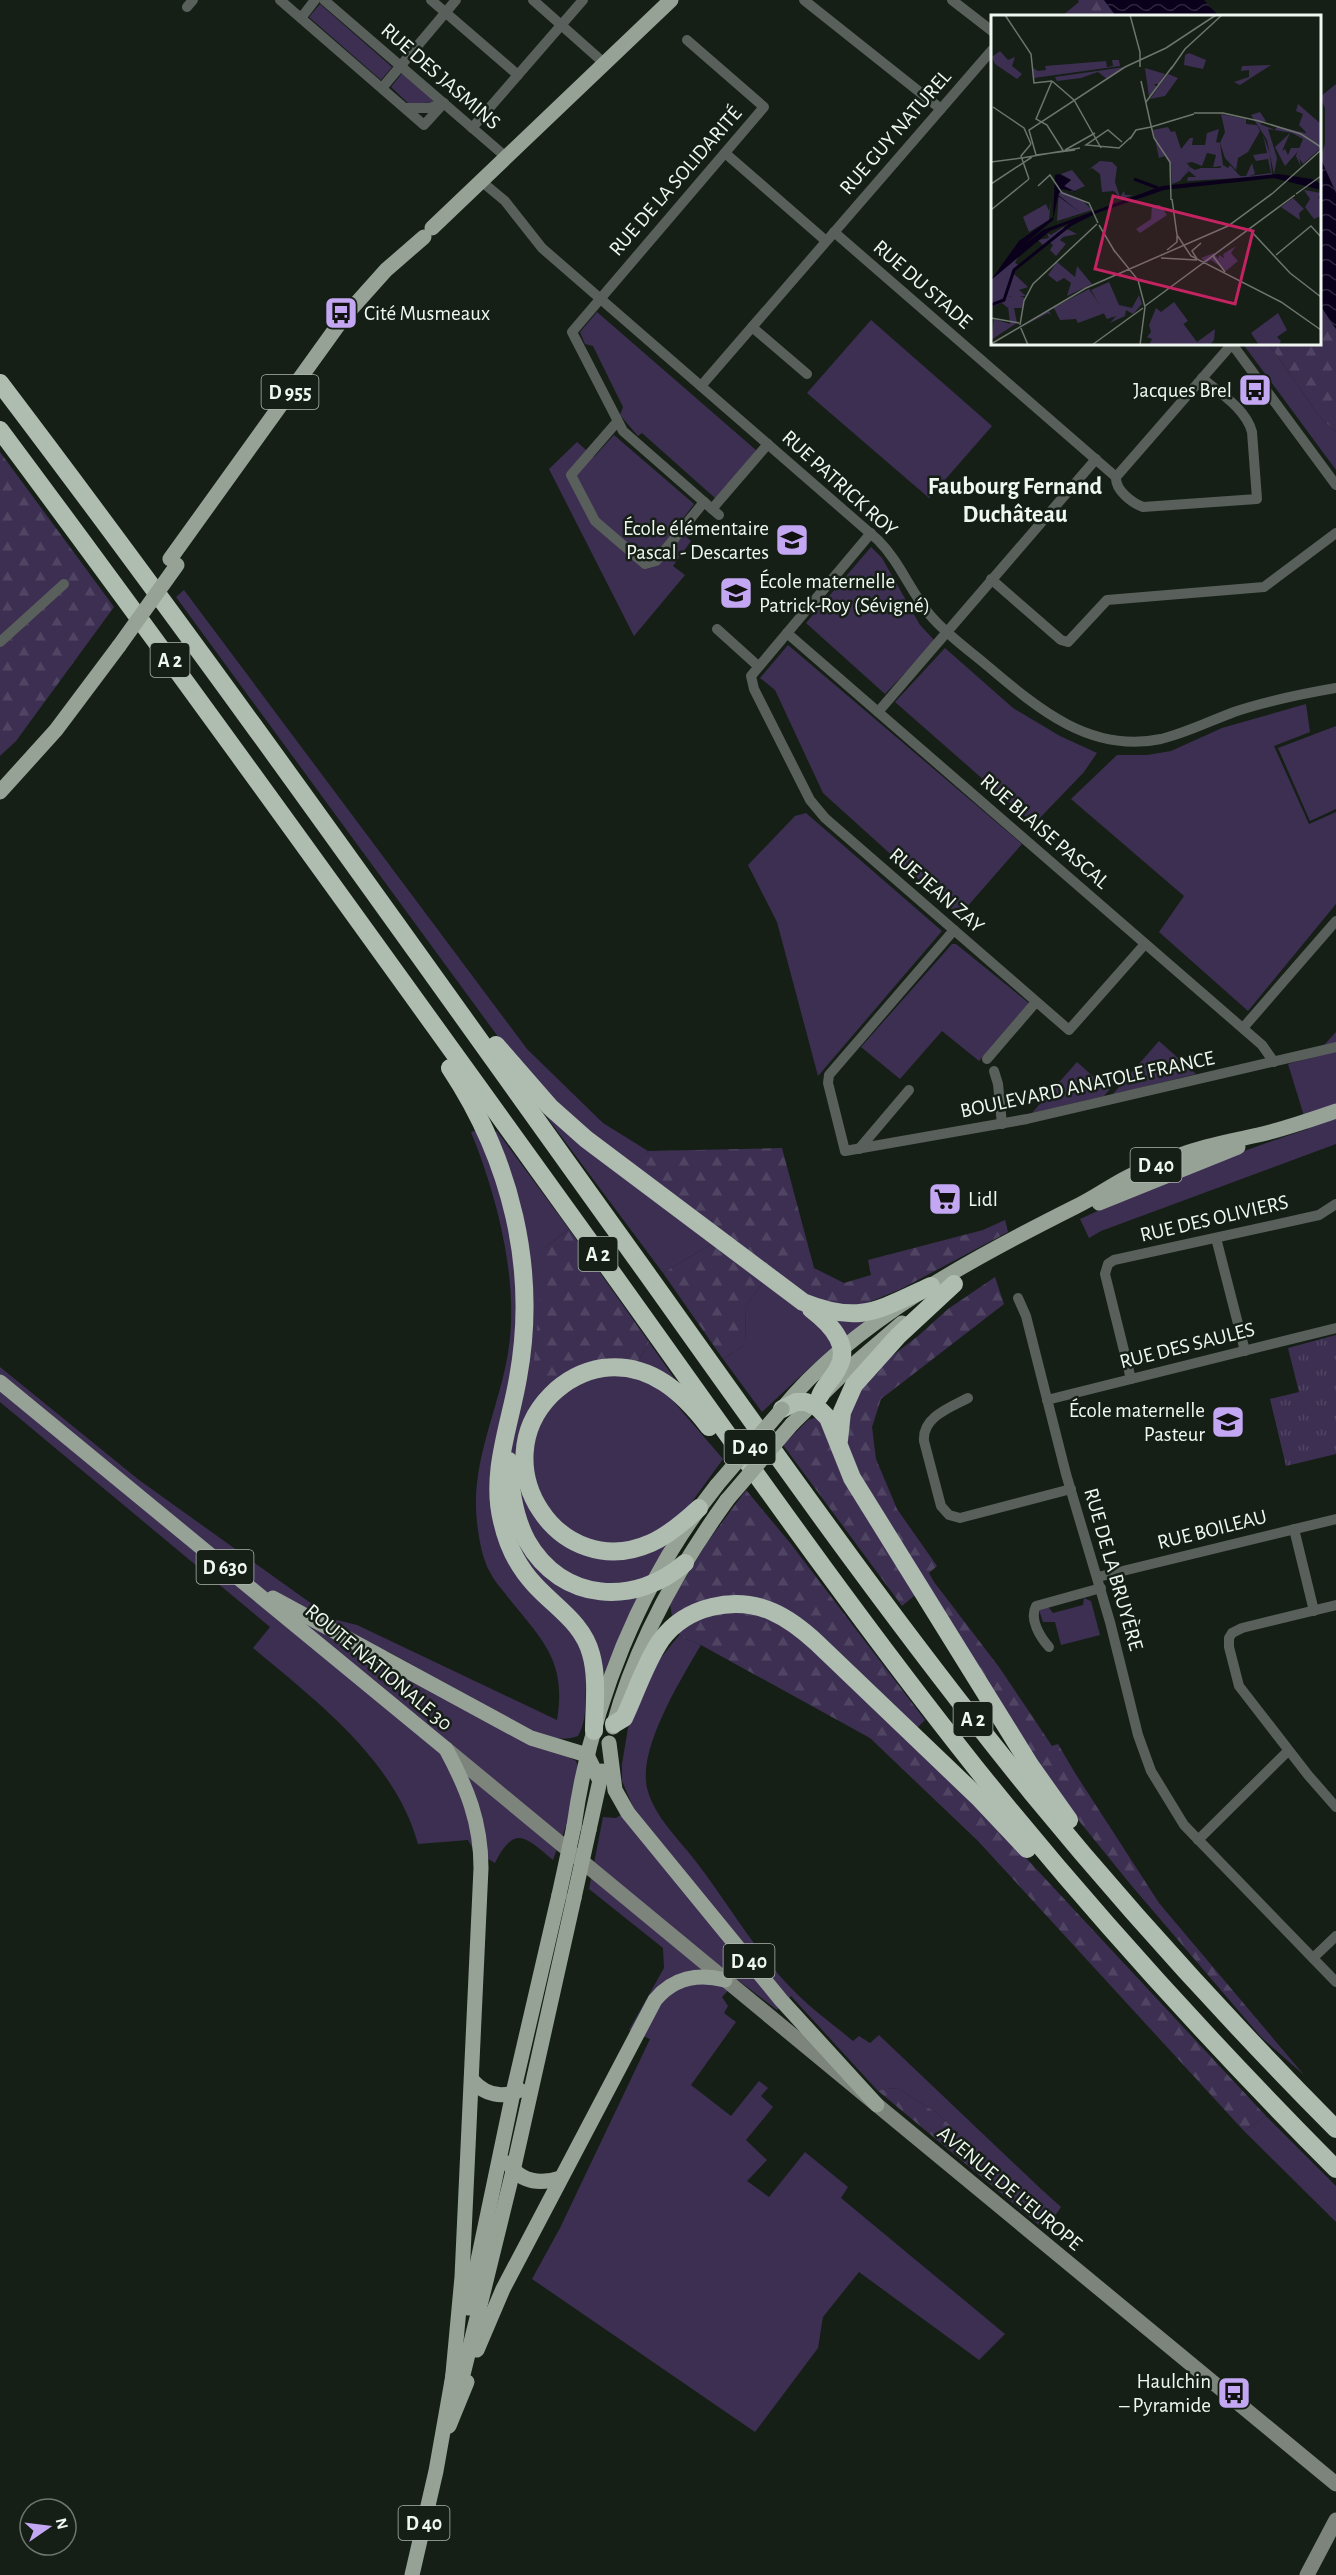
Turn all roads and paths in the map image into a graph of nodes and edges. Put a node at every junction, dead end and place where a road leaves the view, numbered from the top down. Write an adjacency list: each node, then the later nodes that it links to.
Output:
1 (280, 0): 12 (street)
2 (315, 0): 12 (street)
3 (324, 0): 18 (street, RUE DES JASMINS)
4 (431, 0): 11 (street)
5 (456, 0): 11 (street)
6 (533, 0): 13 (street)
7 (582, 0): 13 (street)
8 (671, 0): 17 (main road, D 955)
9 (804, 0): 23 (street)
10 (952, 0): 14 (street)
11 (446, 13): 18 (street); 19 (street)
12 (301, 18): 20 (street)
13 (561, 24): 17 (street); 19 (street)
14 (991, 29)
15 (687, 40): 25 (street, RUE DE LA SOLIDARITÉ)
16 (991, 52): 23 (street, RUE GUY NATUREL)
17 (604, 63): 26 (main road, D 955)
18 (400, 66): 20 (street); 21 (street, RUE DES JASMINS)
19 (518, 75): 24 (street)
20 (382, 88): 22 (street)
21 (444, 103): 22 (street); 22 (street); 24 (street, RUE DES JASMINS)
22 (405, 108)
23 (941, 109): 28 (street, RUE GUY NATUREL)
24 (472, 128): 26 (street, RUE DES JASMINS)
25 (725, 153): 28 (street); 29 (street, RUE DE LA SOLIDARITÉ)
26 (506, 157): 27 (main road, D 955)
27 (481, 181): 29 (street, RUE PATRICK ROY); 52 (main road, D 955, bridge)
28 (830, 236): 30 (street, RUE GUY NATUREL); 40 (street, RUE DU STADE)
29 (600, 298): 36 (street, RUE PATRICK ROY); 37 (street, RUE DE LA SOLIDARITÉ)
30 (752, 327): 33 (street); 36 (street, RUE GUY NATUREL)
31 (1231, 345): 34 (street)
32 (1233, 345): 42 (street)
33 (807, 374)
34 (1202, 378): 41 (street); 41 (street, RUE DU STADE)
35 (0, 383): 59 (highway, A 2)
36 (701, 386): 39 (street, RUE PATRICK ROY)
37 (617, 422): 43 (street); 43 (street)
38 (0, 430): 62 (highway, A 2)
39 (768, 444): 43 (street); 44 (street, RUE PATRICK ROY)
40 (1096, 459): 41 (street, RUE DU STADE); 46 (street)
41 (1116, 477)
42 (1336, 485)
43 (712, 509)
44 (871, 533): 49 (street, RUE PATRICK ROY); 50 (street)
45 (1336, 533): 46 (street)
46 (991, 579): 49 (street)
47 (64, 584): 51 (street)
48 (717, 629): 53 (street)
49 (947, 632): 54 (street, RUE PATRICK ROY); 55 (street)
50 (787, 633): 53 (street); 55 (street, RUE BLAISE PASCAL)
51 (0, 642)
52 (115, 642): 56 (main road, D 955); 57 (main road, D 955)
53 (758, 666): 60 (street, RUE JEAN ZAY)
54 (1336, 688)
55 (878, 712): 61 (street, RUE BLAISE PASCAL)
56 (0, 783)
57 (0, 792)
58 (1336, 921): 64 (street)
59 (395, 924): 79 (highway); 117 (highway, A 2)
60 (954, 930): 63 (street, RUE JEAN ZAY); 73 (street, BOULEVARD ANATOLE FRANCE)
61 (1145, 944): 63 (street, RUE JEAN ZAY); 64 (street, RUE BLAISE PASCAL)
62 (376, 946): 85 (highway); 95 (highway, A 2)
63 (1036, 1002): 66 (street)
64 (1243, 1028): 67 (street, RUE BLAISE PASCAL)
65 (1336, 1047): 67 (street, BOULEVARD ANATOLE FRANCE)
66 (987, 1059)
67 (1274, 1062): 71 (street, BOULEVARD ANATOLE FRANCE)
68 (994, 1071): 71 (street)
69 (909, 1090): 73 (street)
70 (1336, 1111): 72 (main road, D 40)
71 (1002, 1124): 73 (street, BOULEVARD ANATOLE FRANCE)
72 (1276, 1131): 76 (main road, D 40); 77 (main road, D 40)
73 (859, 1149)
74 (1336, 1204): 75 (street, RUE DES OLIVIERS)
75 (1216, 1238): 82 (street); 83 (street, RUE DES OLIVIERS)
76 (954, 1284): 87 (main road, D 40); 90 (highway)
77 (931, 1286): 79 (highway); 81 (main road, D 40)
78 (1018, 1298): 88 (street, RUE DE LA BRUYÈRE)
79 (802, 1302): 81 (highway)
80 (1336, 1328): 82 (street, RUE DES SAULES)
81 (842, 1351): 87 (highway); 89 (main road, D 40)
82 (1245, 1351): 83 (street, RUE DES SAULES)
83 (1131, 1379): 88 (street, RUE DES SAULES)
84 (2, 1382): 97 (main road, ROUTE NATIONALE 30 / D 630)
85 (516, 1391): 98 (highway); 104 (highway)
86 (968, 1398): 91 (street)
87 (816, 1400): 89 (highway); 90 (highway)
88 (1047, 1400): 91 (street, RUE DE LA BRUYÈRE)
89 (787, 1417): 92 (main road, D 40, bridge); 96 (main road, D 40, bridge)
90 (840, 1448): 117 (highway)
91 (1071, 1489): 99 (street, RUE DE LA BRUYÈRE)
92 (699, 1508): 95 (highway); 98 (main road, D 40)
93 (1336, 1519): 94 (street, RUE BOILEAU)
94 (1294, 1529): 99 (street, RUE BOILEAU); 101 (street)
95 (819, 1562): 119 (highway, A 2)
96 (685, 1563): 98 (highway); 103 (main road, D 40)
97 (244, 1582): 106 (main road, ROUTE NATIONALE 30 / D 630); 108 (main road)
98 (655, 1582): 104 (main road, D 40)
99 (1099, 1583): 102 (street, RUE BOILEAU); 114 (street, RUE DE LA BRUYÈRE)
100 (1336, 1605): 101 (street)
101 (1314, 1611): 107 (street)
102 (1049, 1647)
103 (614, 1724): 105 (main road, D 40); 119 (highway)
104 (594, 1731): 108 (main road, D 40)
105 (609, 1743): 109 (main road, D 40); 112 (main road, D 40)
106 (446, 1749): 120 (main road, ROUTE NATIONALE 30 / D 630); 123 (main road, D 40)
107 (1288, 1751): 111 (street); 114 (street)
108 (587, 1755): 109 (main road); 113 (main road, D 40)
109 (600, 1781): 110 (main road, D 40)
110 (595, 1805): 112 (main road); 113 (main road)
111 (1336, 1807)
112 (628, 1813): 125 (main road, D 40)
113 (582, 1828): 115 (main road, D 40, bridge)
114 (1198, 1840): 118 (street, RUE DE LA BRUYÈRE)
115 (566, 1897): 122 (main road, D 40); 124 (main road, D 40)
116 (1336, 1936): 118 (street)
117 (1170, 1954): 126 (highway, A 2)
118 (1313, 1958): 121 (street, RUE DE LA BRUYÈRE)
119 (1149, 1972): 128 (highway, A 2)
120 (725, 1980): 125 (main road, AVENUE DE L'EUROPE / D 630); 130 (main road)
121 (1336, 1982)
122 (536, 2063): 124 (main road, D 40); 129 (main road, D 40)
123 (472, 2080): 124 (main road); 131 (main road, D 40)
124 (513, 2093): 127 (main road, D 40)
125 (877, 2105): 133 (main road, AVENUE DE L'EUROPE / D 630)
126 (1336, 2129)
127 (501, 2149): 129 (main road); 131 (main road, D 40)
128 (1336, 2169)
129 (513, 2171): 130 (main road); 132 (main road, D 40)
130 (560, 2178): 132 (main road)
131 (452, 2384): 134 (main road, D 40)
132 (449, 2426): 134 (main road, D 40)
133 (1267, 2428): 135 (main road, AVENUE DE L'EUROPE / D 630); 136 (main road, AVENUE DE L'EUROPE / D 630)
134 (436, 2471): 138 (main road, D 40)
135 (1336, 2484)
136 (1336, 2494)
137 (1336, 2520): 139 (main road)
138 (412, 2575)
139 (1307, 2575)

